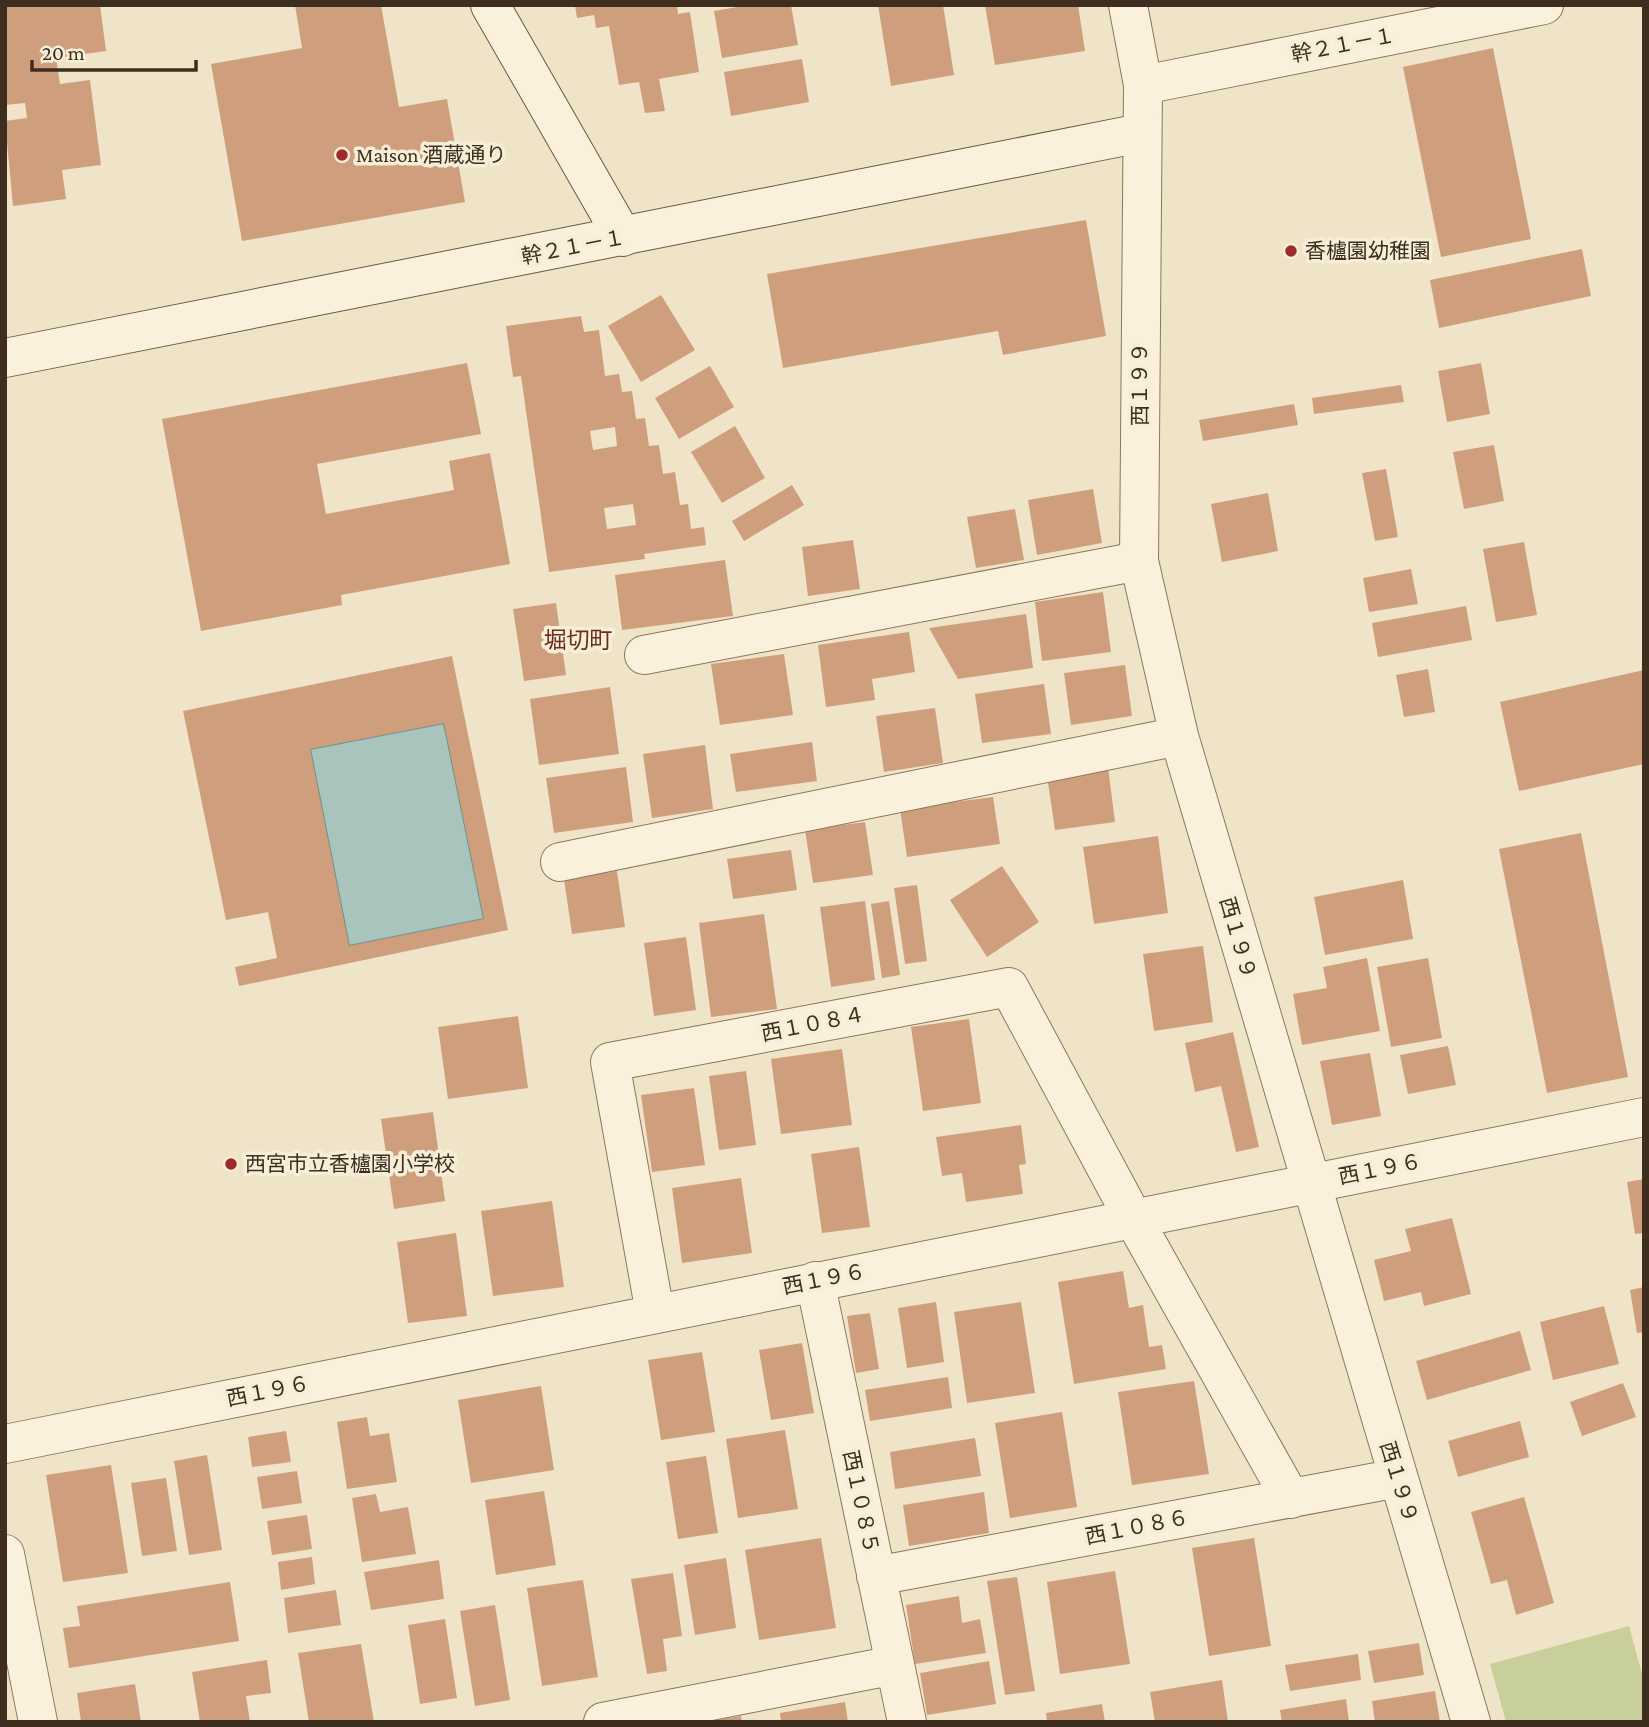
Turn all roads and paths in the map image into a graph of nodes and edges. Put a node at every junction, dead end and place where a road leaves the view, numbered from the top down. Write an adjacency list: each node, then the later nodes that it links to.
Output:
1 (490, 5): 6 (street)
2 (1128, 5): 4 (street)
3 (1544, 5): 4 (street, 幹２１－１)
4 (1143, 85): 5 (street, 西１９９)
5 (1141, 133): 6 (street, 幹２１－１); 8 (street, 西１９９)
6 (623, 237): 7 (street, 幹２１－１)
7 (5, 358)
8 (1139, 561): 9 (street); 10 (street, 西１９９)
9 (644, 654)
10 (1179, 736): 11 (street); 13 (street, 西１９９)
11 (560, 862)
12 (1644, 1117): 13 (street, 西１９６)
13 (1309, 1183): 14 (street, 西１９６); 18 (street, 西１９９)
14 (1133, 1218): 15 (street, 西１９６); 16 (street, 西１０８４); 19 (street)
15 (815, 1281): 16 (street, 西１９６); 21 (street, 西１０８５)
16 (656, 1313): 17 (street, 西１９６)
17 (5, 1444)
18 (1398, 1478): 19 (street, 西１０８６); 26 (street, 西１９９)
19 (1291, 1499): 21 (street, 西１０８６)
20 (5, 1554): 23 (street)
21 (876, 1576): 22 (street, 西１０８５)
22 (895, 1665): 24 (street); 25 (street, 西１０８５)
23 (38, 1722)
24 (603, 1722)
25 (907, 1722)
26 (1471, 1722)

